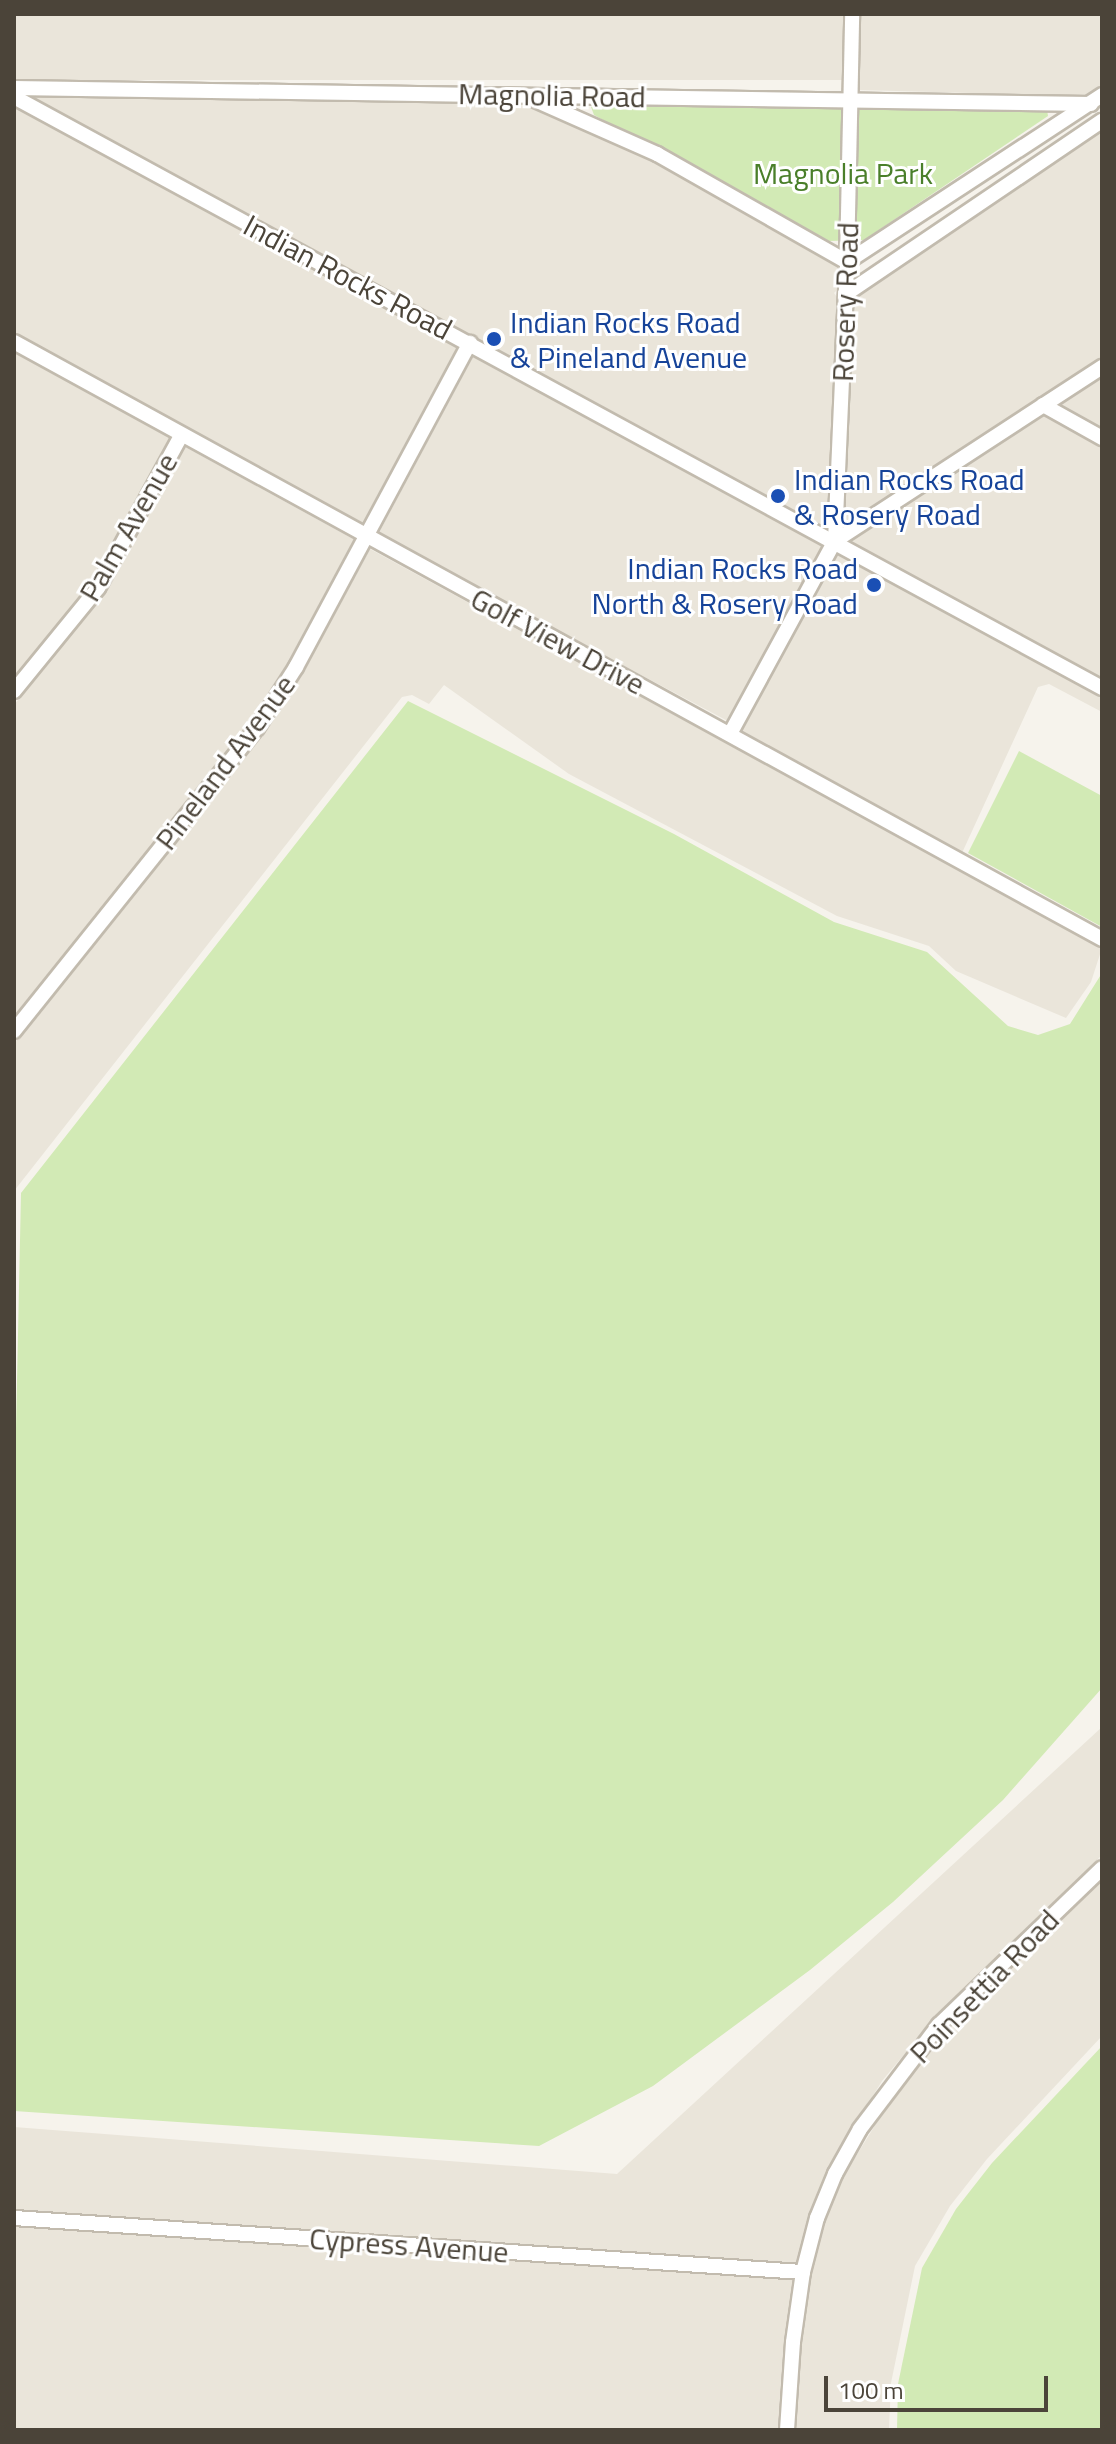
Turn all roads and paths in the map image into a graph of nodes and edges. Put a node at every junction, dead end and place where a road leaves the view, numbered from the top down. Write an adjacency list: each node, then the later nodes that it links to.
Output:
1 (852, 14): 5 (street, Rosery Road)
2 (14, 88): 3 (street, Magnolia Road)
3 (526, 96): 5 (street, Magnolia Road); 8 (street)
4 (14, 97): 11 (street, Indian Rocks Road)
5 (850, 98): 6 (street, Magnolia Road); 8 (street, Rosery Road)
6 (1096, 100): 8 (street)
7 (1102, 121): 9 (street)
8 (847, 262): 9 (street, Rosery Road)
9 (846, 294): 17 (street, Rosery Road)
10 (14, 342): 14 (street, Golf View Drive)
11 (470, 343): 16 (street, Pineland Avenue); 17 (street, Indian Rocks Road)
12 (1102, 367): 13 (street)
13 (1043, 405): 15 (street); 17 (street)
14 (181, 436): 16 (street, Golf View Drive); 19 (street, Palm Avenue)
15 (1102, 438)
16 (366, 538): 20 (street, Golf View Drive); 22 (street, Pineland Avenue)
17 (835, 541): 18 (street, Indian Rocks Road); 20 (street)
18 (1102, 688)
19 (14, 691)
20 (730, 734): 21 (street, Golf View Drive)
21 (1102, 939)
22 (14, 1031)
23 (1102, 1868): 25 (street, Poinsettia Road)
24 (14, 2218): 25 (street, Cypress Avenue)
25 (803, 2272): 26 (street, Poinsettia Road)
26 (787, 2430)

